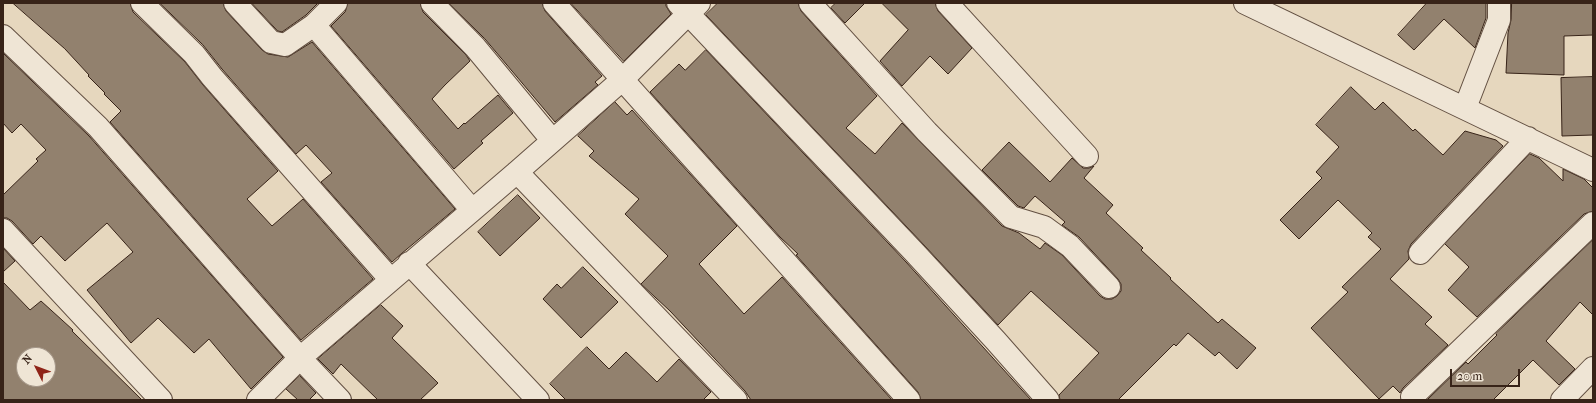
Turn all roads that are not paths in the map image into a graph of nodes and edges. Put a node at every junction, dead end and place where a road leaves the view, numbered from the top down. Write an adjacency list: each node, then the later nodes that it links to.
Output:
1 (142, 3): 25 (street)
2 (235, 3): 11 (street)
3 (336, 3): 11 (street)
4 (432, 3): 16 (street)
5 (554, 3): 13 (street)
6 (810, 3): 26 (street)
7 (947, 3): 17 (street)
8 (1245, 3): 14 (street)
9 (1499, 3): 14 (street)
10 (688, 7): 13 (street); 36 (street)
11 (314, 25): 20 (street)
12 (3, 36): 27 (street)
13 (623, 79): 16 (street); 35 (street)
14 (1465, 108): 15 (street)
15 (1528, 138): 18 (street); 23 (street)
16 (552, 140): 19 (street)
17 (1087, 156)
18 (1593, 170)
19 (518, 172): 20 (street); 34 (street)
20 (472, 210): 24 (street)
21 (1593, 223): 29 (street)
22 (3, 230): 30 (street)
23 (1420, 253)
24 (410, 263): 25 (street); 33 (street)
25 (391, 280): 27 (street)
26 (1109, 287)
27 (300, 358): 31 (street); 32 (street)
28 (1593, 368): 37 (street)
29 (1412, 397)
30 (161, 400)
31 (258, 400)
32 (340, 400)
33 (538, 400)
34 (736, 400)
35 (909, 400)
36 (1048, 400)
37 (1562, 400)

